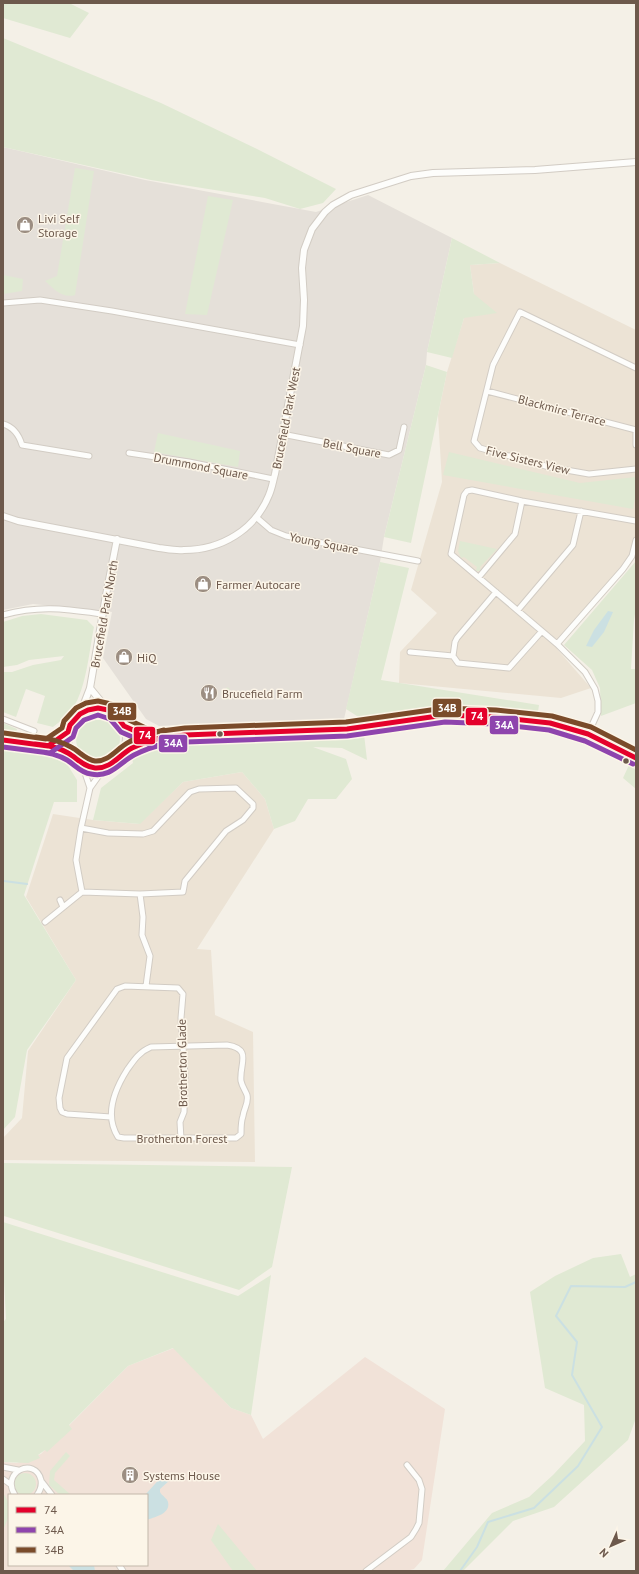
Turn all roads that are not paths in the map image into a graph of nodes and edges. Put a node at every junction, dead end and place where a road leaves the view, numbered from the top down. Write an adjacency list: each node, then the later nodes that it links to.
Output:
1 (636, 162): 3 (street, Brucefield Park West)
2 (3, 303): 3 (street)
3 (300, 345): 9 (street, Brucefield Park West)
4 (636, 368): 5 (street, Five Sisters View)
5 (488, 391): 8 (street, Blackmire Terrace); 13 (street, Five Sisters View)
6 (3, 424): 12 (street)
7 (404, 427): 9 (street, Bell Square)
8 (636, 430): 10 (street)
9 (282, 434): 14 (street, Brucefield Park West)
10 (636, 445)
11 (128, 452): 14 (street, Drummond Square)
12 (89, 456)
13 (636, 469)
14 (273, 480): 18 (street, Brucefield Park West)
15 (522, 501): 16 (street); 23 (street); 23 (street)
16 (581, 511): 19 (street); 25 (street)
17 (3, 516): 20 (street, Brucefield Park West)
18 (256, 517): 20 (street, Brucefield Park West); 22 (street, Young Square)
19 (636, 521)
20 (117, 539): 27 (street, Brucefield Park North)
21 (636, 540): 29 (street)
22 (418, 561)
23 (479, 577): 24 (street)
24 (496, 592): 25 (street); 31 (street)
25 (518, 610): 28 (street)
26 (3, 614): 27 (street)
27 (102, 614): 32 (street, Brucefield Park North)
28 (542, 631): 29 (street); 31 (street)
29 (557, 644): 39 (street)
30 (410, 652): 31 (street)
31 (453, 656)
32 (90, 688): 33 (street); 34 (street, Brucefield Park North)
33 (108, 710): 34 (main road); 36 (main road)
34 (80, 714): 38 (main road)
35 (3, 719): 37 (street)
36 (124, 726): 40 (main road); 43 (main road)
37 (34, 731)
38 (68, 732): 42 (main road); 44 (main road)
39 (588, 734): 40 (main road); 45 (main road)
40 (153, 739): 43 (main road)
41 (3, 740): 42 (main road)
42 (48, 746): 44 (main road)
43 (123, 754): 47 (main road)
44 (73, 756): 46 (main road)
45 (636, 758)
46 (82, 764): 47 (main road); 48 (street)
47 (104, 767): 48 (street)
48 (90, 788): 49 (street)
49 (81, 828): 50 (street); 51 (street)
50 (82, 892): 51 (street); 53 (street)
51 (140, 894): 55 (street)
52 (60, 900): 53 (street)
53 (63, 907): 54 (street)
54 (45, 922)
55 (146, 986): 56 (street, Brotherton Glade); 57 (street)
56 (183, 1046): 57 (street); 58 (street, Brotherton Glade); 58 (street, Brotherton Forest)
57 (111, 1117): 58 (street, Brotherton Forest)
58 (181, 1139)
59 (407, 1465): 68 (street)
60 (3, 1467): 61 (street)
61 (18, 1470): 63 (street); 64 (street)
62 (3, 1479): 64 (street)
63 (42, 1482): 66 (street); 67 (street)
64 (10, 1484): 65 (street)
65 (14, 1494)
66 (37, 1494)
67 (51, 1494)
68 (366, 1571)

